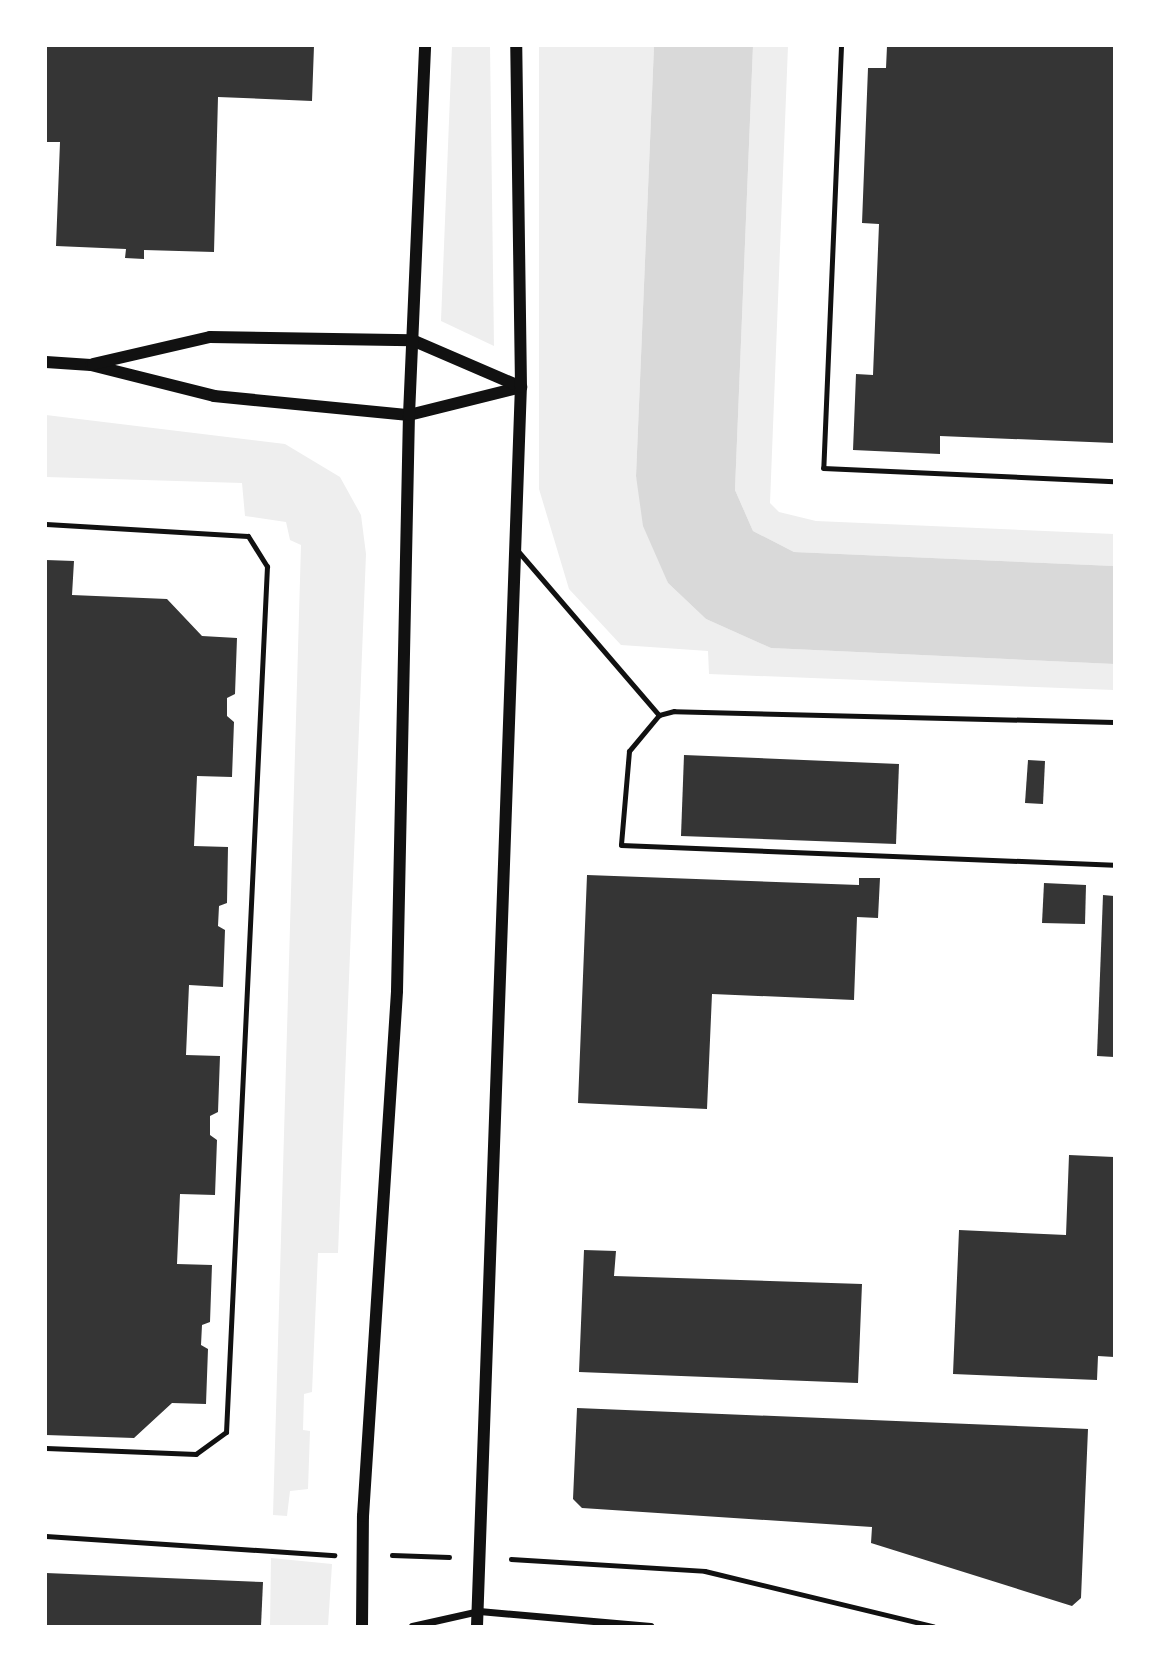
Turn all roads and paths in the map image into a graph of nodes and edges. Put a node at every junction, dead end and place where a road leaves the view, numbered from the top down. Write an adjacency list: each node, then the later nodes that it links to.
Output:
1 (425, 46): 4 (street)
2 (516, 46): 7 (street)
3 (841, 46): 9 (lane)
4 (412, 340): 6 (street); 7 (street); 8 (street)
5 (46, 362): 6 (street)
6 (91, 365): 8 (street)
7 (521, 387): 8 (street); 11 (street)
8 (409, 415): 17 (street)
9 (1115, 481)
10 (46, 524): 15 (lane)
11 (515, 548): 12 (lane); 18 (street)
12 (659, 715): 13 (lane); 14 (lane)
13 (1115, 722)
14 (1115, 865)
15 (46, 1448)
16 (46, 1536): 17 (path)
17 (362, 1554): 18 (path); 20 (street)
18 (479, 1558): 19 (street); 24 (path)
19 (478, 1611): 21 (street); 22 (street); 23 (street)
20 (362, 1626)
21 (412, 1626)
22 (477, 1626)
23 (650, 1626)
24 (933, 1626)

